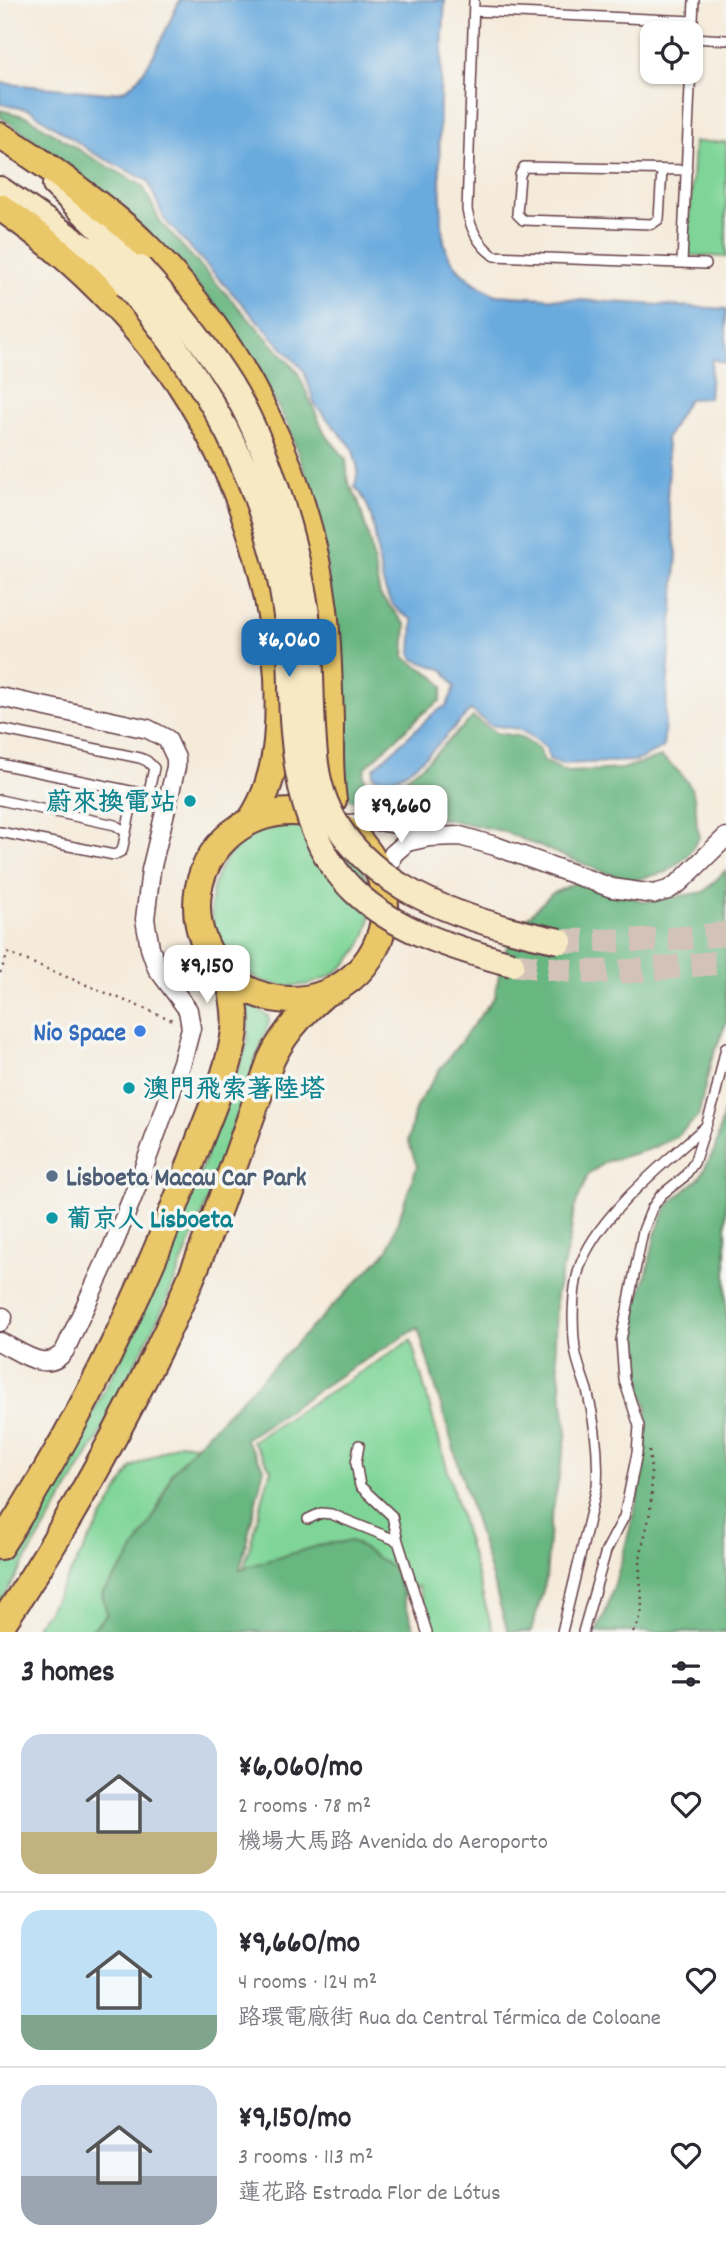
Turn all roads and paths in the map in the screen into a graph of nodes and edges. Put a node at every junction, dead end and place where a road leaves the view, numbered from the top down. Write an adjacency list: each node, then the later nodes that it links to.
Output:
1 (474, 0): 3 (lane)
2 (694, 0): 4 (lane)
3 (474, 11): 4 (lane); 13 (lane)
4 (693, 21)
5 (703, 39): 6 (lane)
6 (726, 40)
7 (691, 84): 10 (lane)
8 (0, 138): 15 (main road); 22 (main road)
9 (662, 170): 9 (lane); 10 (lane)
10 (687, 170): 13 (lane)
11 (0, 188): 15 (main road)
12 (0, 207): 21 (main road)
13 (682, 263): 14 (lane)
14 (706, 264)
15 (133, 277): 28 (main road, bridge); 29 (main road, bridge)
16 (0, 697): 33 (street)
17 (0, 729): 19 (lane)
18 (0, 764): 19 (lane)
19 (142, 793): 24 (lane)
20 (0, 800): 24 (lane)
21 (251, 820): 22 (main road); 31 (main road)
22 (341, 825): 25 (street); 27 (main road)
23 (0, 832): 24 (lane)
24 (125, 832)
25 (460, 836): 26 (street); 27 (street)
26 (726, 837)
27 (384, 882): 32 (main road)
28 (560, 941)
29 (512, 964)
30 (0, 973): 33 (path)
31 (229, 978): 32 (main road); 39 (main road)
32 (322, 996): 44 (main road)
33 (191, 1028): 36 (street)
34 (726, 1047): 35 (lane)
35 (707, 1125): 46 (lane); 47 (lane)
36 (0, 1342)
37 (649, 1441): 48 (path)
38 (359, 1445): 42 (lane)
39 (30, 1500): 40 (street); 43 (main road)
40 (0, 1514)
41 (308, 1520): 42 (lane)
42 (398, 1541): 45 (lane)
43 (0, 1546)
44 (0, 1627)
45 (427, 1632)
46 (562, 1632)
47 (583, 1632)
48 (633, 1632)

